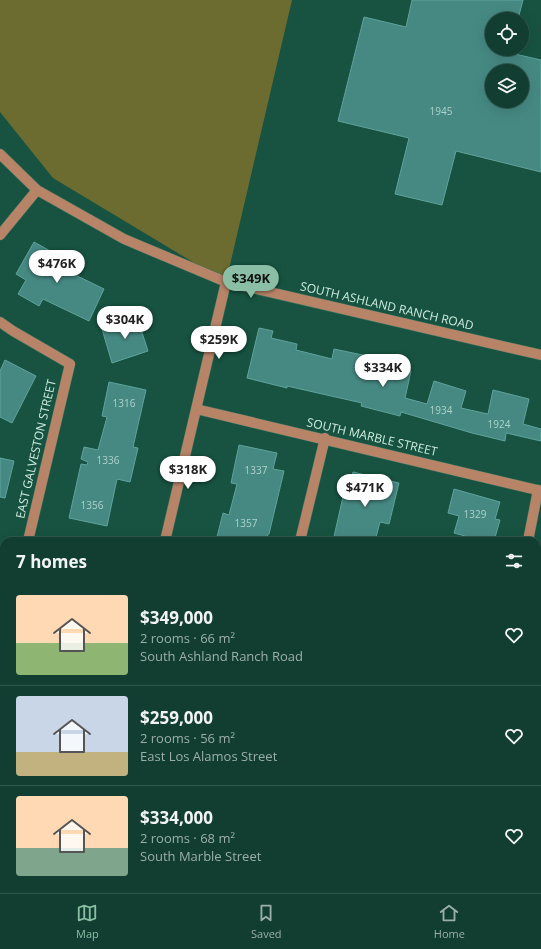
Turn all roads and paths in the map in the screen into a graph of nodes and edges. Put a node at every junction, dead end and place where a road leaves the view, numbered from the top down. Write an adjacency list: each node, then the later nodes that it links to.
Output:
1 (0, 154): 2 (street, SOUTH ASHLAND RANCH ROAD)
2 (36, 190): 3 (street); 4 (street, SOUTH ASHLAND RANCH ROAD)
3 (0, 235)
4 (226, 282): 6 (street, SOUTH ASHLAND RANCH ROAD); 7 (street)
5 (0, 322): 10 (street, EAST GALVESTON STREET)
6 (541, 355)
7 (196, 409): 8 (street, SOUTH MARBLE STREET); 11 (street)
8 (325, 438): 9 (street, SOUTH MARBLE STREET); 12 (street)
9 (540, 491): 13 (street)
10 (29, 537)
11 (166, 537)
12 (301, 537)
13 (529, 537)

